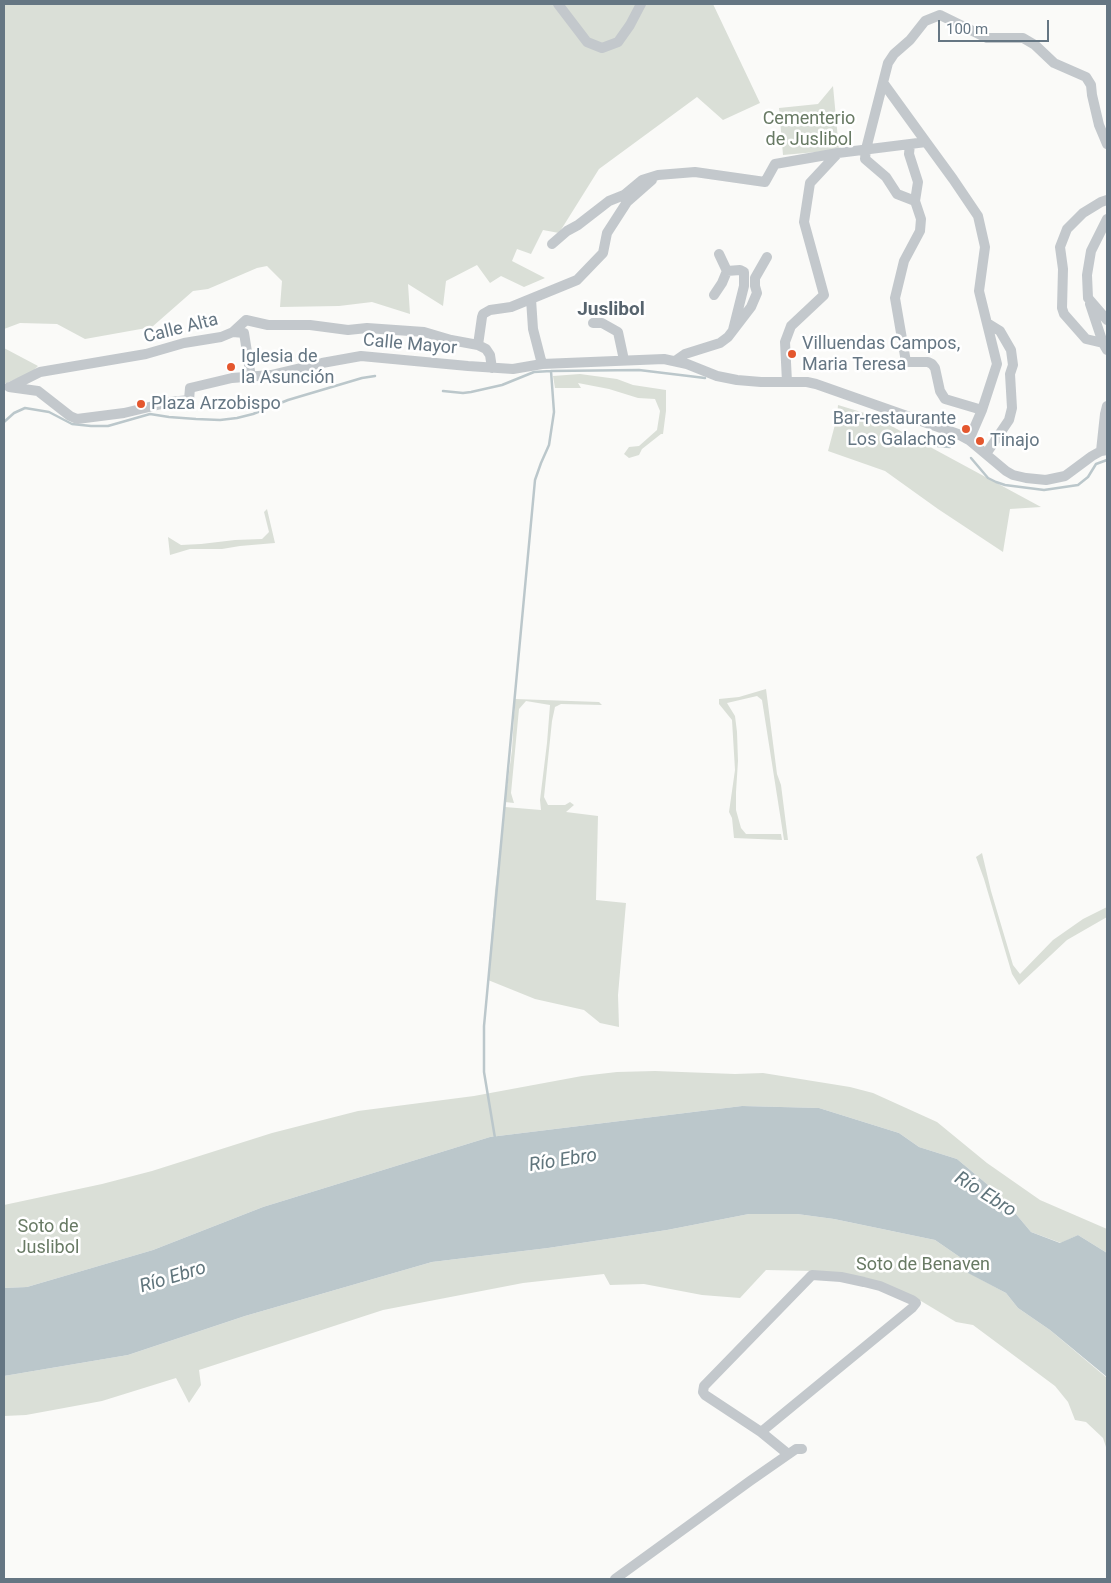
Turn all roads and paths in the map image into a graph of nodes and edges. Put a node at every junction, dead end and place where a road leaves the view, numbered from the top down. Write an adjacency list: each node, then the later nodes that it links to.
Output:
1 (558, 4): 2 (street)
2 (641, 4)
3 (884, 84): 4 (street); 6 (street); 7 (street)
4 (926, 142): 5 (street); 22 (street)
5 (910, 144): 7 (street); 11 (street)
6 (1107, 144)
7 (866, 149): 8 (street); 11 (street)
8 (838, 153): 9 (street); 32 (street)
9 (658, 175): 13 (street); 19 (street)
10 (1107, 200): 26 (street)
11 (916, 202): 34 (street)
12 (1107, 220): 18 (street)
13 (552, 244)
14 (719, 254): 16 (street)
15 (767, 257): 23 (street)
16 (727, 271): 17 (street); 23 (street)
17 (714, 296)
18 (1088, 298): 20 (street); 26 (street)
19 (531, 299): 25 (street); 29 (street)
20 (1107, 320)
21 (593, 323): 27 (street)
22 (987, 323): 34 (street); 38 (street)
23 (733, 331): 28 (street)
24 (233, 332): 25 (street, Calle Alta); 31 (street); 35 (street, Calle Alta)
25 (478, 345): 30 (street)
26 (1105, 346)
27 (624, 360): 28 (street, Calle Mayor); 29 (street, Calle Mayor)
28 (675, 361): 32 (street, Calle Mayor)
29 (547, 364): 30 (street, Calle Mayor)
30 (492, 368): 31 (street, Calle Mayor)
31 (251, 377): 35 (street, Calle Mayor)
32 (787, 382): 36 (street, Calle Mayor)
33 (1107, 406): 37 (street)
34 (982, 410): 36 (street)
35 (124, 413)
36 (969, 440): 38 (street, Calle Mayor)
37 (1104, 450): 38 (street, Calle Mayor)
38 (986, 454)
39 (761, 1432): 39 (street); 41 (street)
40 (802, 1449): 41 (street)
41 (788, 1454): 42 (street)
42 (615, 1579)

